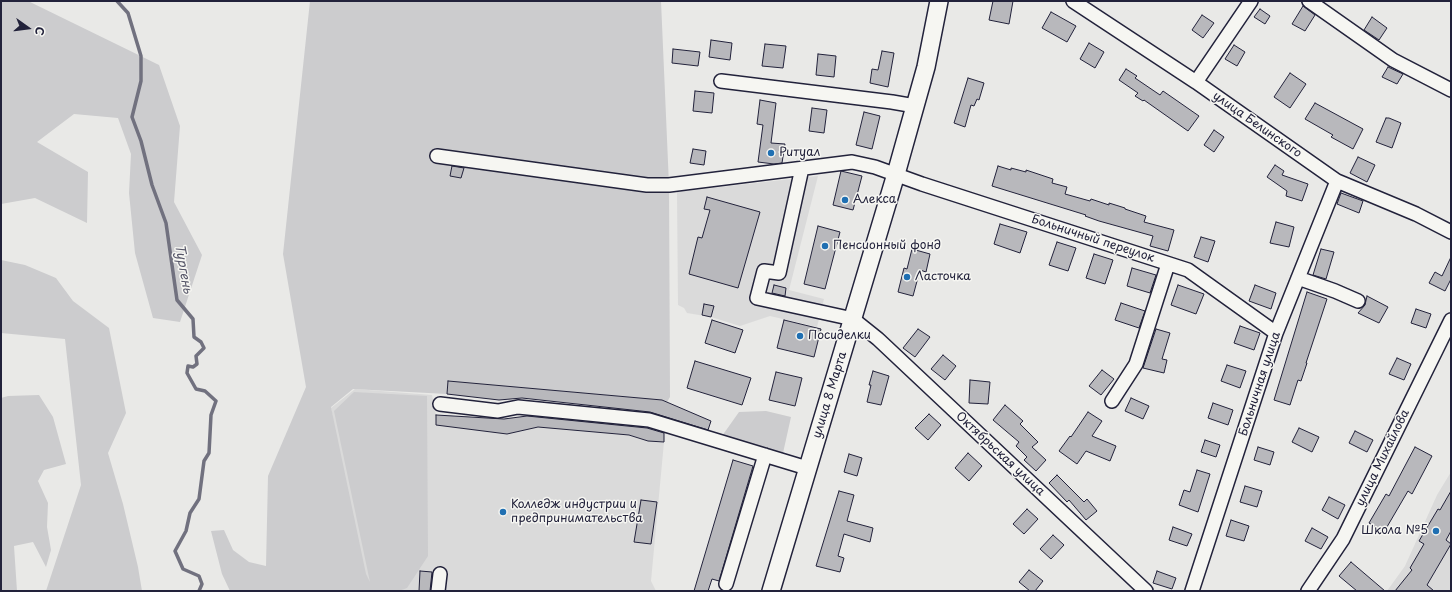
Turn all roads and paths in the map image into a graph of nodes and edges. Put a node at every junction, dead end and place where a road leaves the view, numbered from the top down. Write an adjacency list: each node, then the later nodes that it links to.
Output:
1 (939, 1): 8 (main road, улица 8 Марта)
2 (1073, 1): 6 (street, улица Белинского)
3 (1251, 1): 6 (street)
4 (1309, 1): 7 (street)
5 (721, 81): 8 (street)
6 (1196, 82): 12 (street, улица Белинского)
7 (1451, 90)
8 (915, 106): 11 (main road, улица 8 Марта)
9 (437, 156): 10 (street, Больничный переулок)
10 (802, 168): 11 (street, Больничный переулок); 17 (street)
11 (896, 174): 14 (street, Больничный переулок); 17 (main road, улица 8 Марта)
12 (1338, 180): 13 (street, улица Белинского); 15 (street, Больничная улица)
13 (1451, 232)
14 (1168, 264): 19 (street, Больничный переулок); 20 (street)
15 (1298, 278): 16 (street); 19 (street, Больничная улица)
16 (1358, 301)
17 (853, 319): 23 (main road, улица 8 Марта); 26 (street, Октябрьская улица)
18 (1451, 320): 30 (street, улица Михайлова)
19 (1276, 333): 29 (street, Больничная улица)
20 (1112, 401)
21 (440, 404): 22 (street)
22 (765, 455): 23 (street); 25 (street)
23 (807, 468): 28 (main road, улица 8 Марта)
24 (440, 574): 27 (street)
25 (726, 584)
26 (1143, 590)
27 (438, 591)
28 (771, 591)
29 (1192, 591)
30 (1308, 591)

